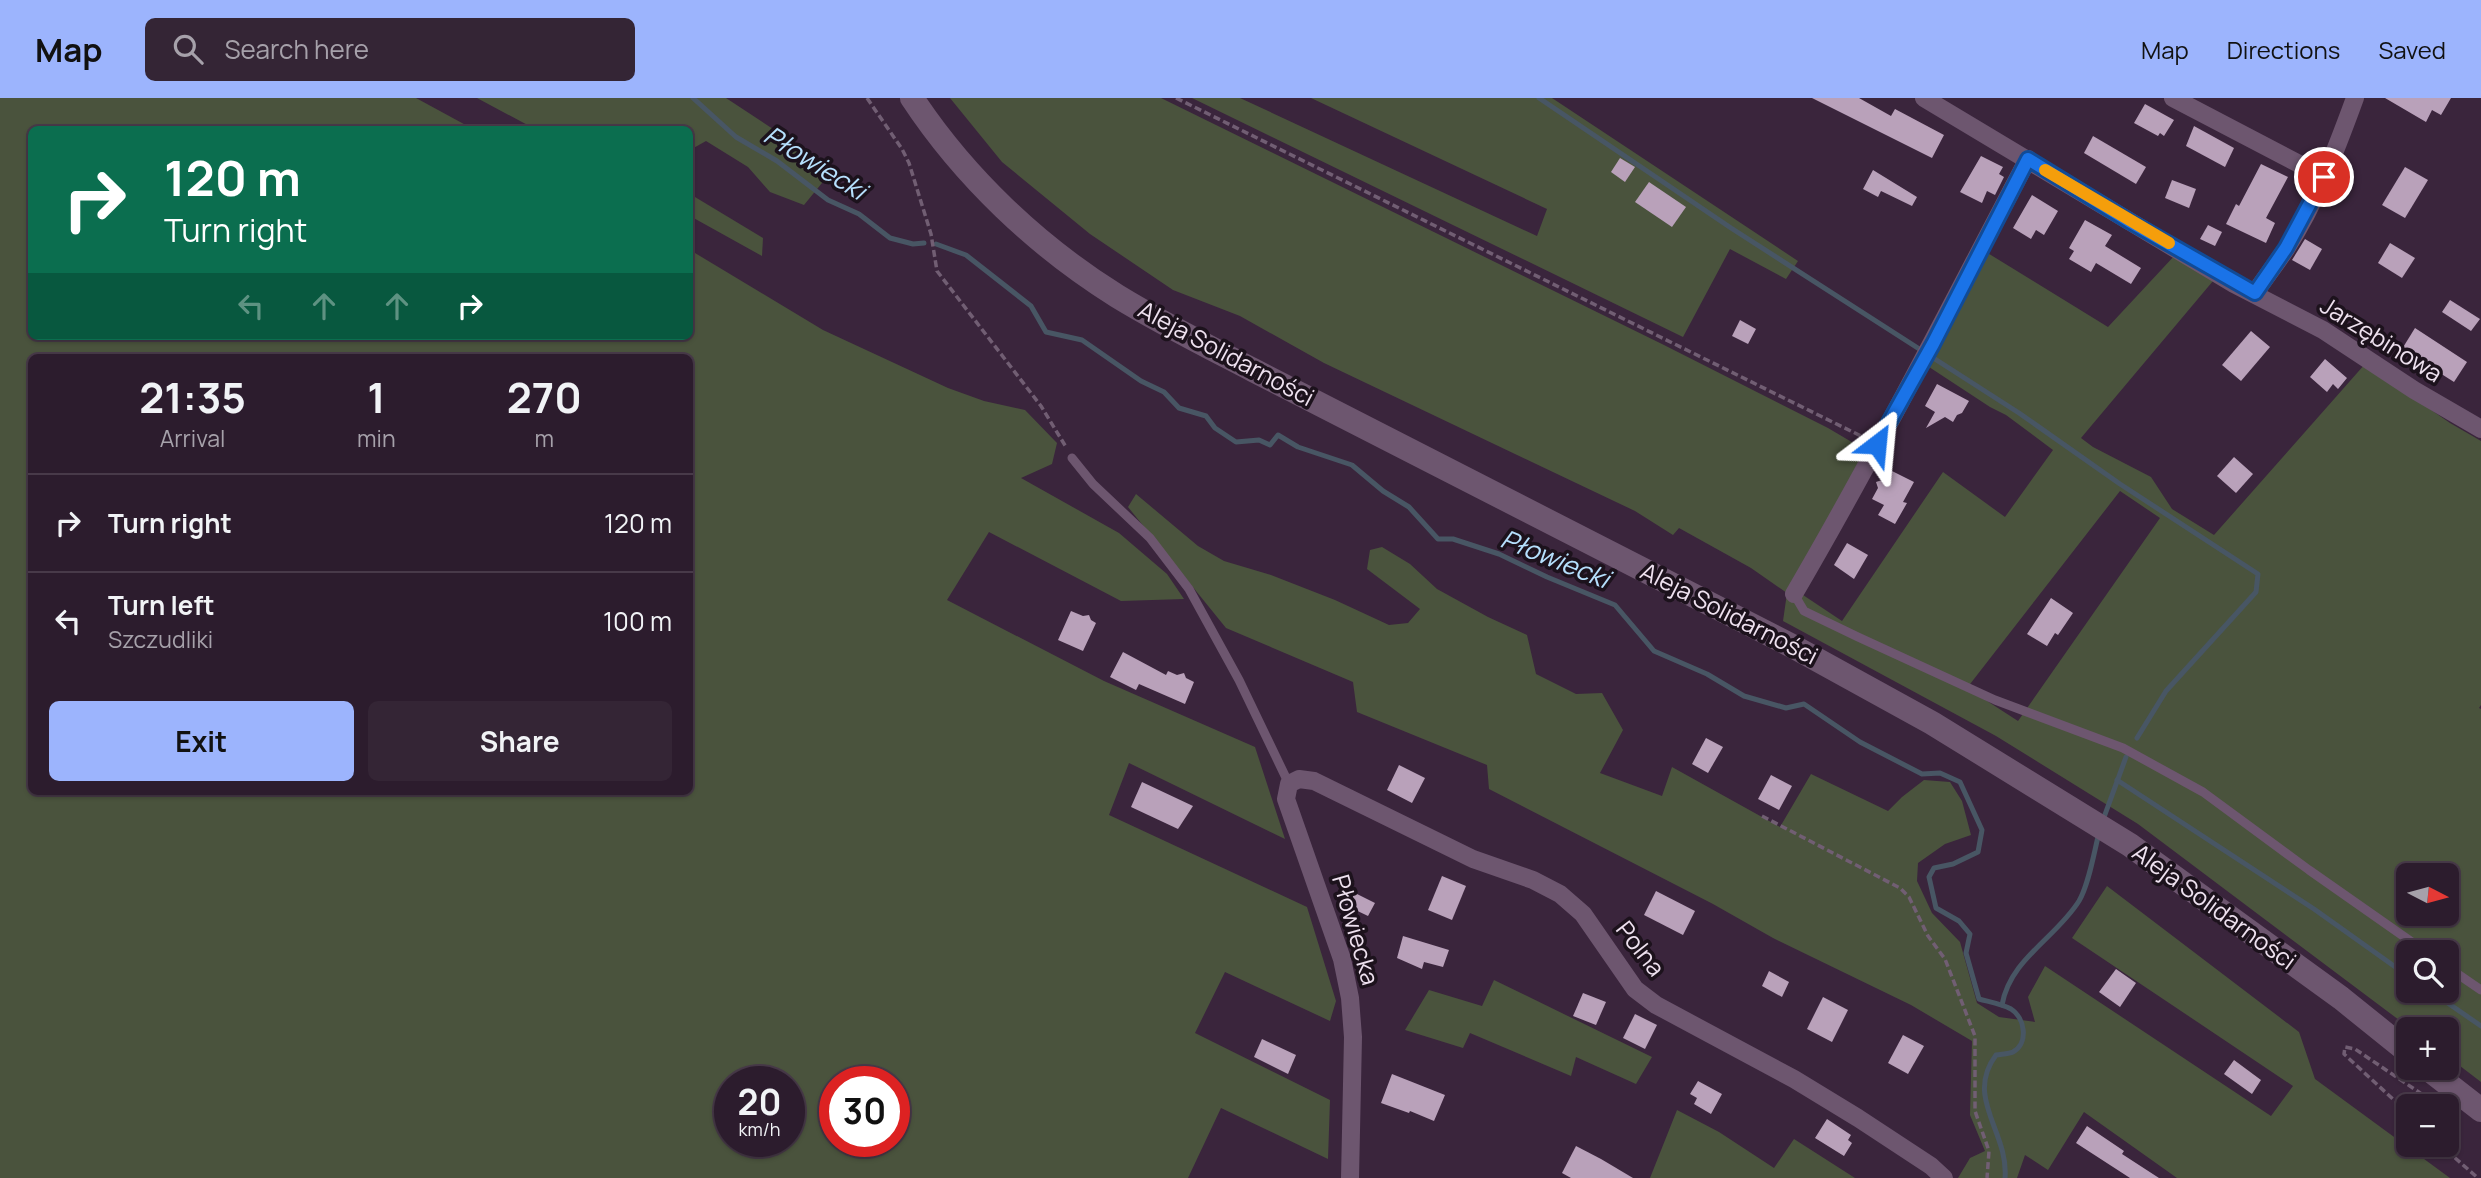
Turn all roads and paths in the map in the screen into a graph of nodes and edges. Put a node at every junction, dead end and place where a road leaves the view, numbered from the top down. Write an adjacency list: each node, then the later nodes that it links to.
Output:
1 (867, 98): 12 (path)
2 (912, 98): 19 (main road, Aleja Solidarności)
3 (1176, 98): 11 (path)
4 (1924, 98): 7 (street, Jarzębinowa)
5 (2174, 98): 8 (street)
6 (2355, 98): 8 (street)
7 (2028, 159): 9 (street, Jarzębinowa); 11 (street)
8 (2324, 177): 9 (street)
9 (2255, 293): 10 (street, Jarzębinowa)
10 (2481, 429)
11 (1877, 444): 13 (street)
12 (1072, 458): 14 (lane)
13 (1794, 594): 16 (lane)
14 (1289, 784): 25 (street, Płowiecka); 26 (street, Polna)
15 (1762, 816): 27 (path)
16 (2410, 940)
17 (2459, 975): 18 (lane)
18 (2481, 990)
19 (2396, 1042)
20 (2442, 1080): 23 (main road)
21 (2422, 1094): 22 (path)
22 (2396, 1102)
23 (2481, 1110)
24 (2454, 1157): 28 (path)
25 (1350, 1178)
26 (1944, 1178)
27 (1987, 1178)
28 (2478, 1178)

